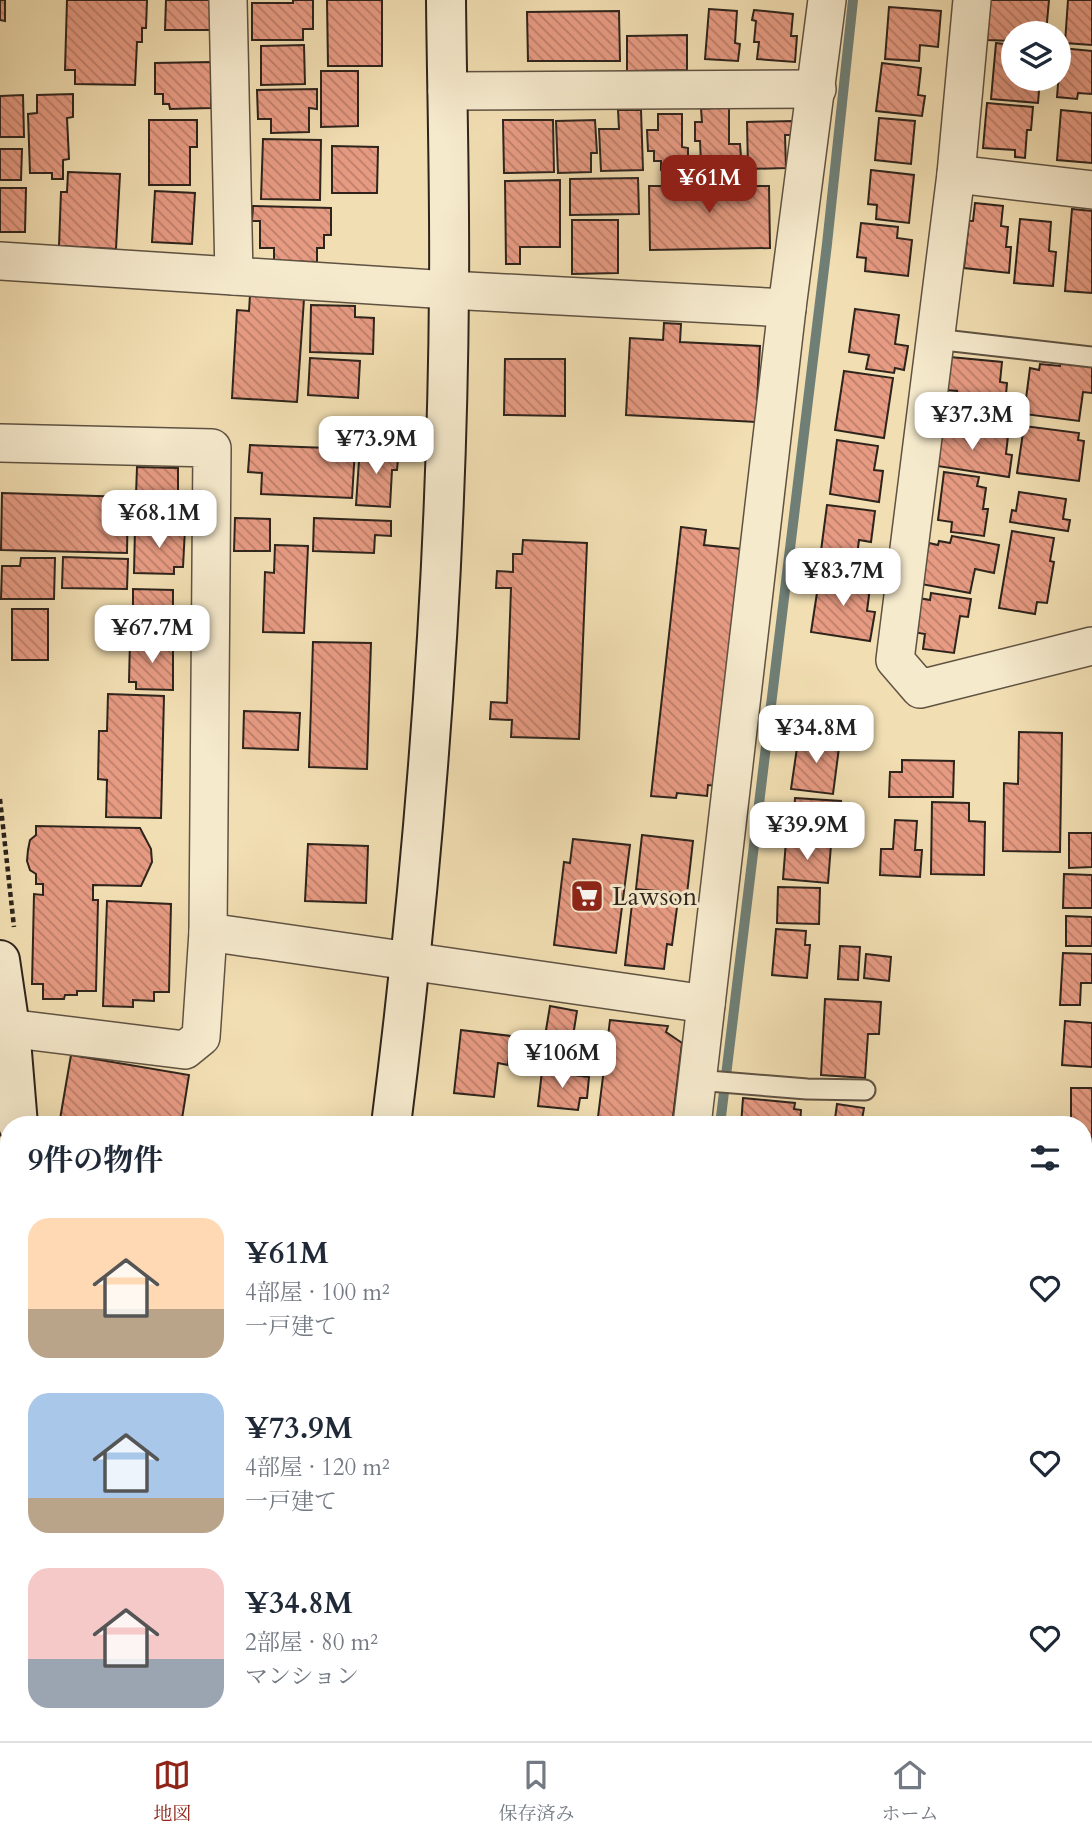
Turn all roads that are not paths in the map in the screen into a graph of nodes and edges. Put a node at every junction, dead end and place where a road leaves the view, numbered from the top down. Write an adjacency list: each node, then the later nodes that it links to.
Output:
1 (228, 0): 10 (street)
2 (446, 0): 6 (street)
3 (827, 0): 5 (street)
4 (972, 0): 7 (street)
5 (817, 89): 6 (street); 12 (street)
6 (447, 91): 11 (street)
7 (956, 174): 8 (street); 13 (street)
8 (1092, 190)
9 (0, 261): 10 (street)
10 (234, 276): 11 (street)
11 (449, 290): 12 (street); 19 (street)
12 (787, 308): 20 (street)
13 (935, 339): 14 (lane); 16 (street)
14 (1092, 357)
15 (0, 443): 17 (street)
16 (1092, 646)
17 (208, 933): 19 (street); 21 (street)
18 (0, 960): 21 (street)
19 (412, 960): 20 (street); 25 (street)
20 (706, 1003): 22 (street)
21 (5, 1028): 24 (street)
22 (696, 1080): 23 (lane); 26 (street)
23 (865, 1090)
24 (17, 1116)
25 (392, 1116)
26 (692, 1116)

